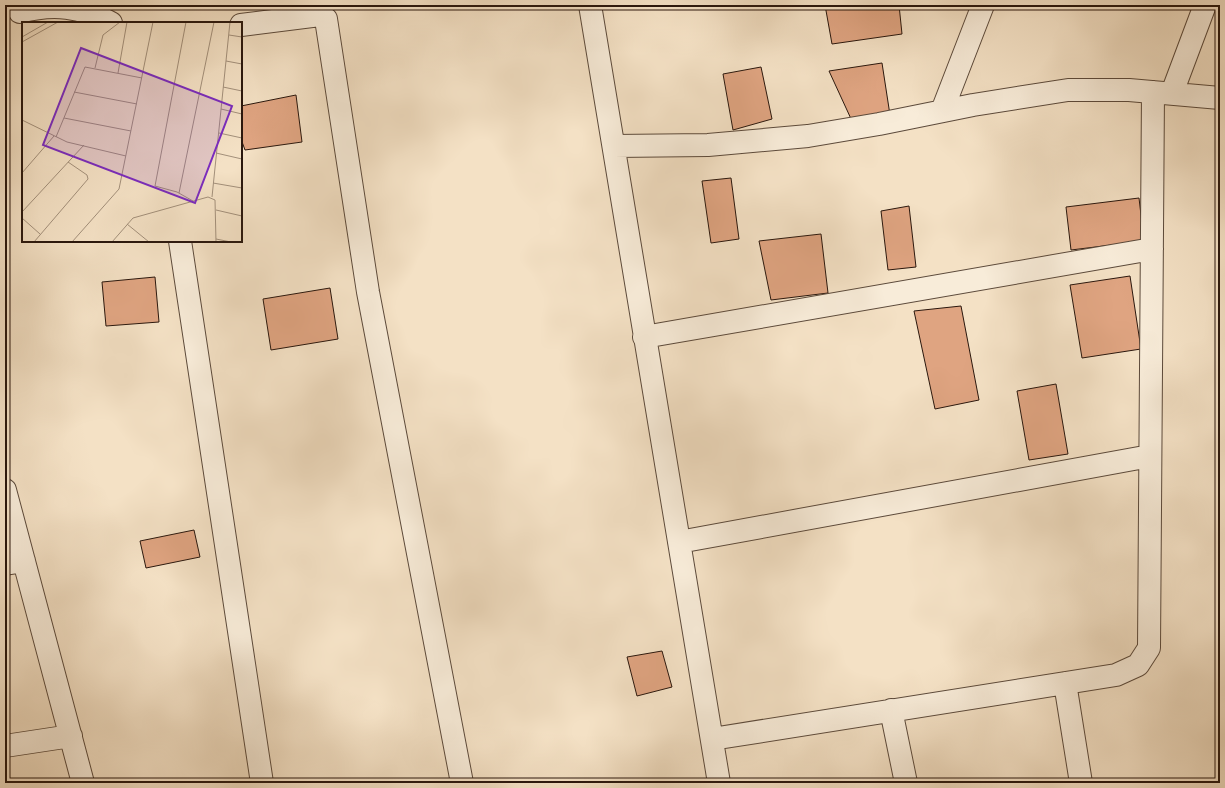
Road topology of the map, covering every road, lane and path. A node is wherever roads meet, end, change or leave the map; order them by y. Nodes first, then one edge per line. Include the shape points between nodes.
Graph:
1 (590, 5) edge
2 (983, 5) edge
3 (1205, 5) edge
4 (18, 13) edge
5 (109, 22) edge
6 (242, 26) edge
7 (1163, 92) junction
8 (1220, 98) edge
9 (942, 111) junction
10 (614, 146) junction
11 (180, 242) edge
12 (1152, 250) junction
13 (644, 337) junction
14 (1150, 456) junction
15 (5, 490) edge
16 (679, 542) junction
17 (14, 562) edge
18 (1065, 683) junction
19 (891, 710) junction
20 (71, 736) junction
21 (712, 738) junction
22 (5, 746) edge
23 (83, 783) edge
24 (262, 783) edge
25 (462, 783) edge
26 (719, 783) edge
27 (906, 783) edge
28 (1081, 783) edge

1 - 10 street
2 - 9 street
3 - 7 street
4 - 5 street via 43,7 71,7
6 - 25 street via 320,15 326,19 368,292
7 - 8 street
7 - 9 street via 1068,90
7 - 12 street
9 - 10 street via 800,136 708,145
10 - 13 street
11 - 24 street
12 - 13 street
12 - 14 street
13 - 16 street
14 - 16 street
14 - 18 street via 1149,648 1138,665 1116,675
15 - 17 street
16 - 21 street
17 - 20 street
18 - 19 street
18 - 28 street
19 - 21 street
19 - 27 street
20 - 22 street
20 - 23 street
21 - 26 street

